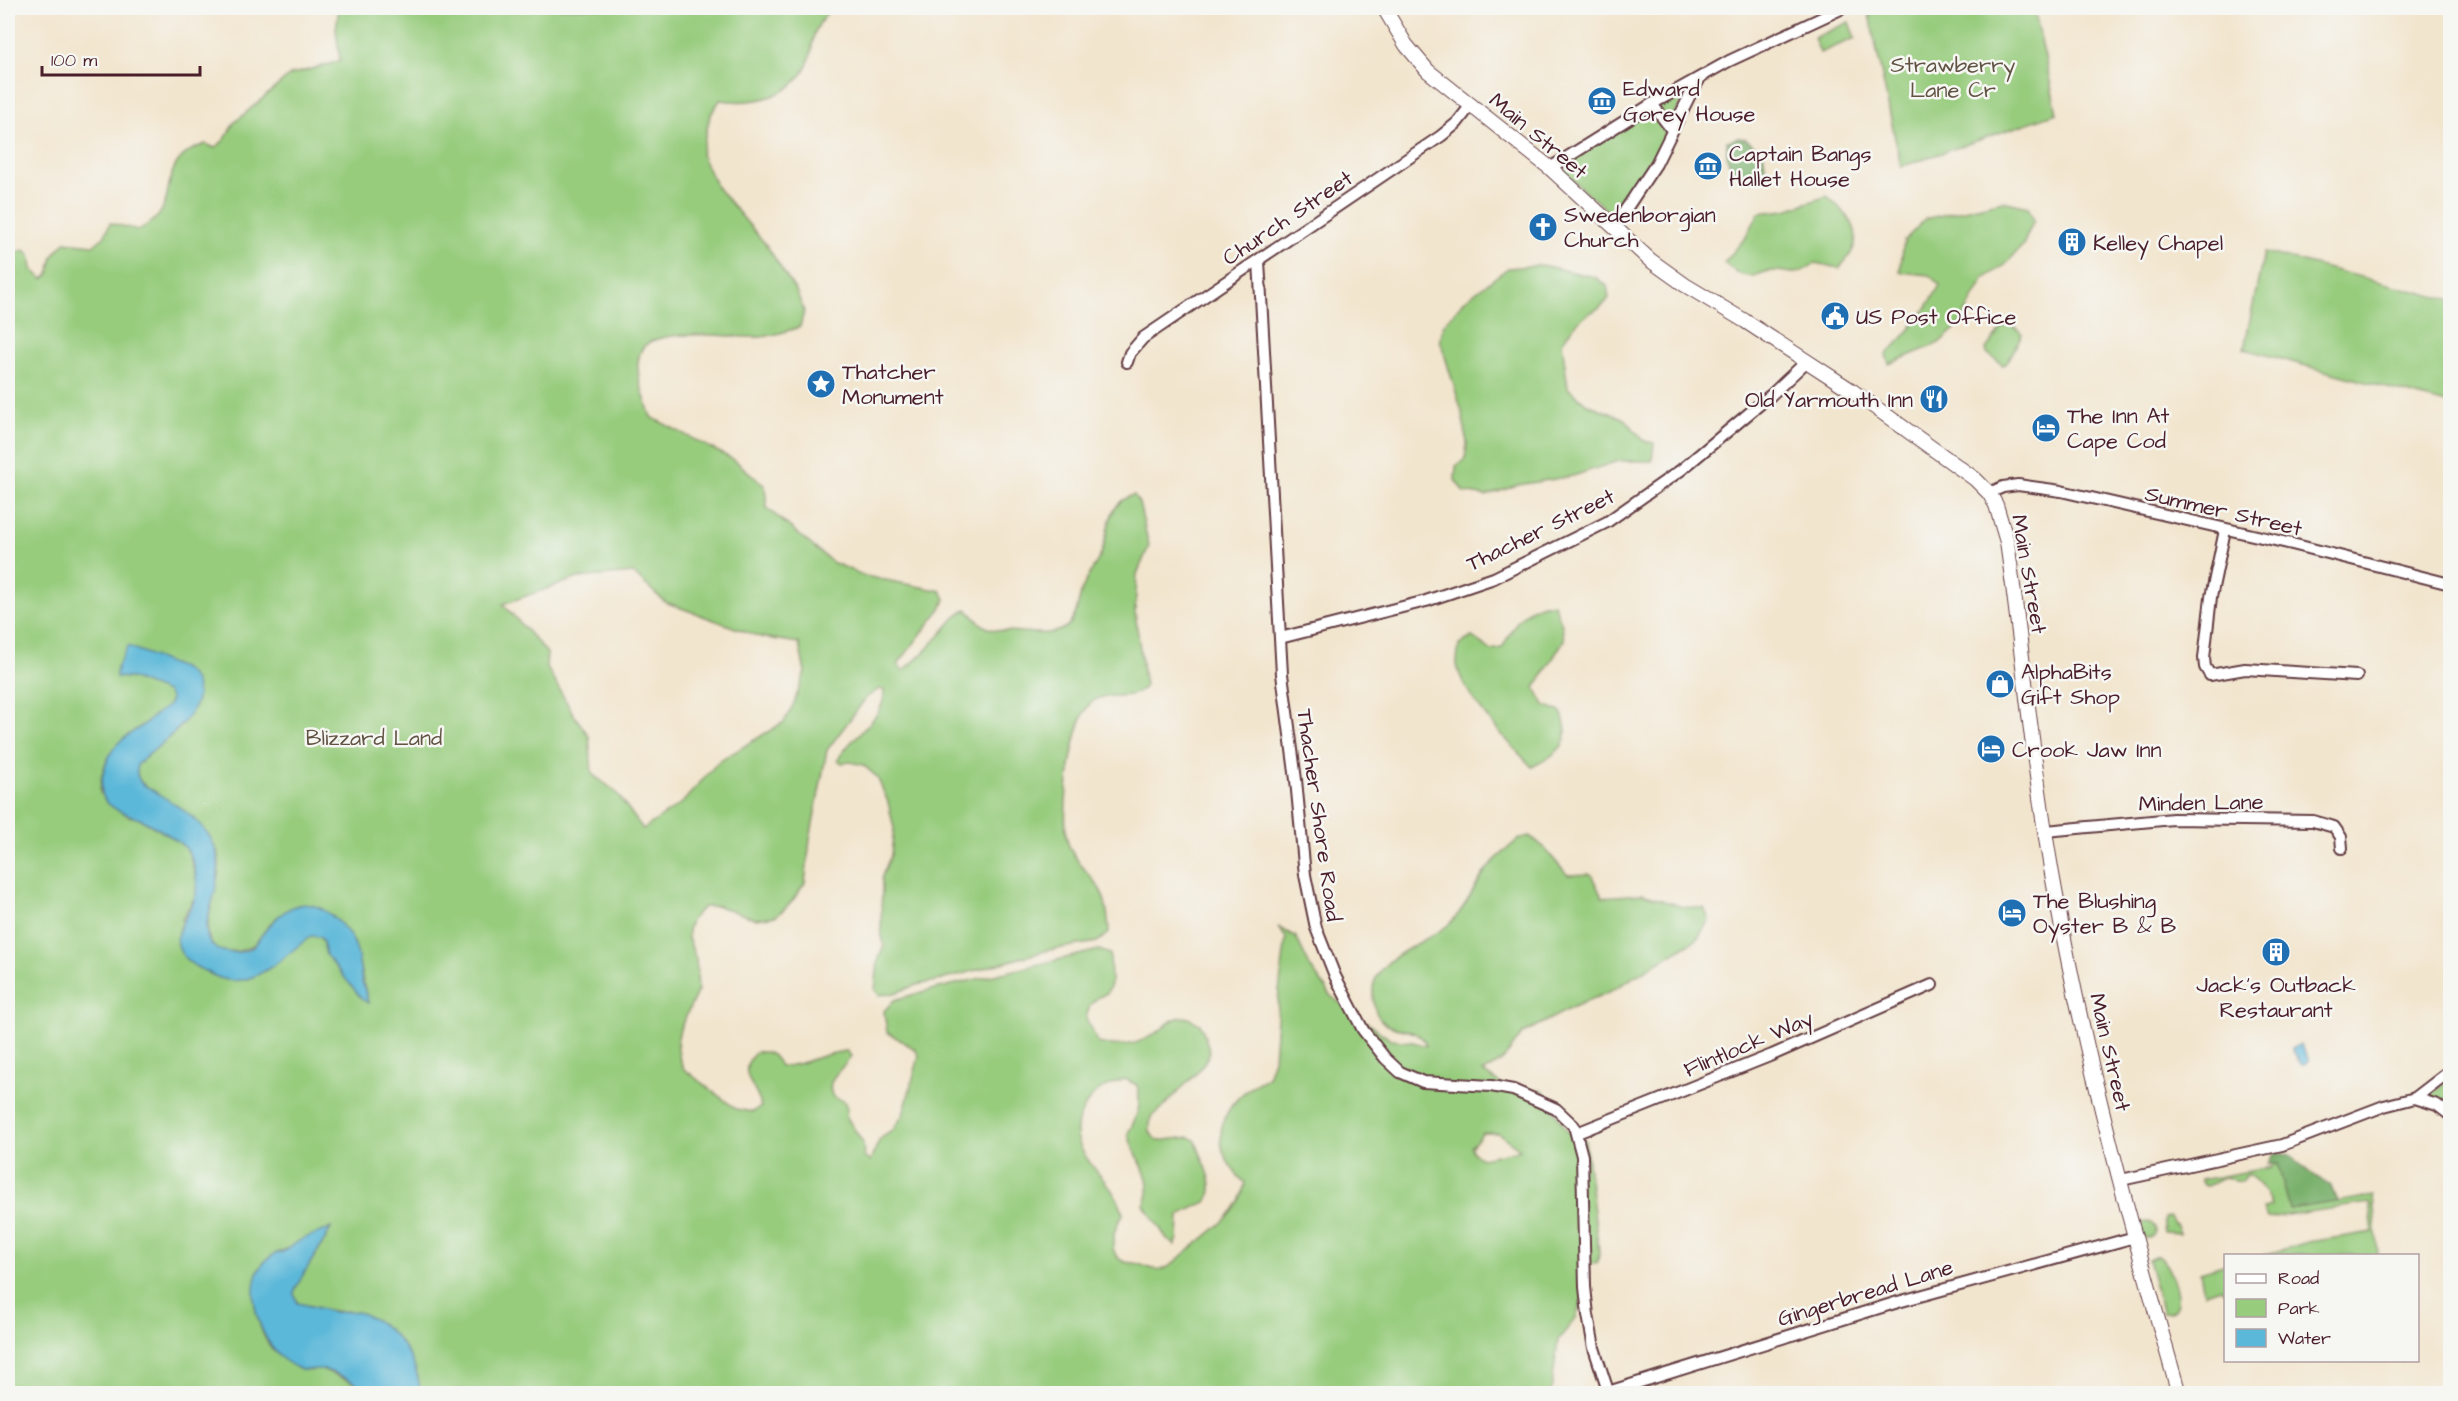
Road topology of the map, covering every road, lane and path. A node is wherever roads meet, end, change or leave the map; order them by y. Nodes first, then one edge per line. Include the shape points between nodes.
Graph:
1 (1384, 8) edge
2 (1843, 8) edge
3 (1704, 75) junction
4 (1652, 104) junction
5 (1471, 105) junction
6 (1672, 130) junction
7 (1550, 168) junction
8 (1614, 227) junction
9 (1259, 261) junction
10 (1807, 361) junction
11 (1127, 362) dead end
12 (1989, 493) junction
13 (2225, 530) junction
14 (2451, 584) edge
15 (1280, 638) junction
16 (2357, 676) dead end
17 (2046, 831) junction
18 (2342, 848) dead end
19 (1932, 985) dead end
20 (2451, 1071) edge
21 (2415, 1098) junction
22 (2451, 1114) edge
23 (1577, 1133) junction
24 (2121, 1180) junction
25 (2135, 1237) junction
26 (1608, 1393) edge
27 (2179, 1394) edge

1 - 5 main road, Main Street via 1419,62
2 - 3 street
3 - 4 street
3 - 6 street
4 - 6 street
4 - 7 street
5 - 7 main road, Main Street
5 - 9 street, Church Street via 1441,136
6 - 8 street via 1656,164
7 - 8 main road, Main Street
8 - 10 main road, Main Street via 1675,278
9 - 11 street, Church Street via 1143,338
9 - 15 street, Thacher Shore Road
10 - 12 main road, Main Street via 1950,459
10 - 15 street, Thacher Street via 1681,470 1607,522 1494,578 1426,601
12 - 13 street, Summer Street via 2009,485 2027,485
12 - 17 main road, Main Street via 2000,514 2007,542
13 - 14 street, Summer Street
13 - 16 street via 2204,658 2210,675 2245,669
15 - 23 street, Thacher Shore Road via 1283,693 1314,919 1335,976 1363,1030 1385,1058 1407,1077 1431,1083 1512,1090 1556,1109 1571,1121
17 - 18 street, Minden Lane via 2164,819 2313,821 2334,828 2341,837
17 - 24 main road, Main Street via 2075,991
19 - 23 street, Flintlock Way via 1772,1055
20 - 21 street
21 - 22 street
21 - 24 street via 2270,1148
23 - 26 street via 1582,1156 1588,1315
24 - 25 main road, Main Street
25 - 26 street, Gingerbread Lane via 1898,1302
25 - 27 main road, Main Street

